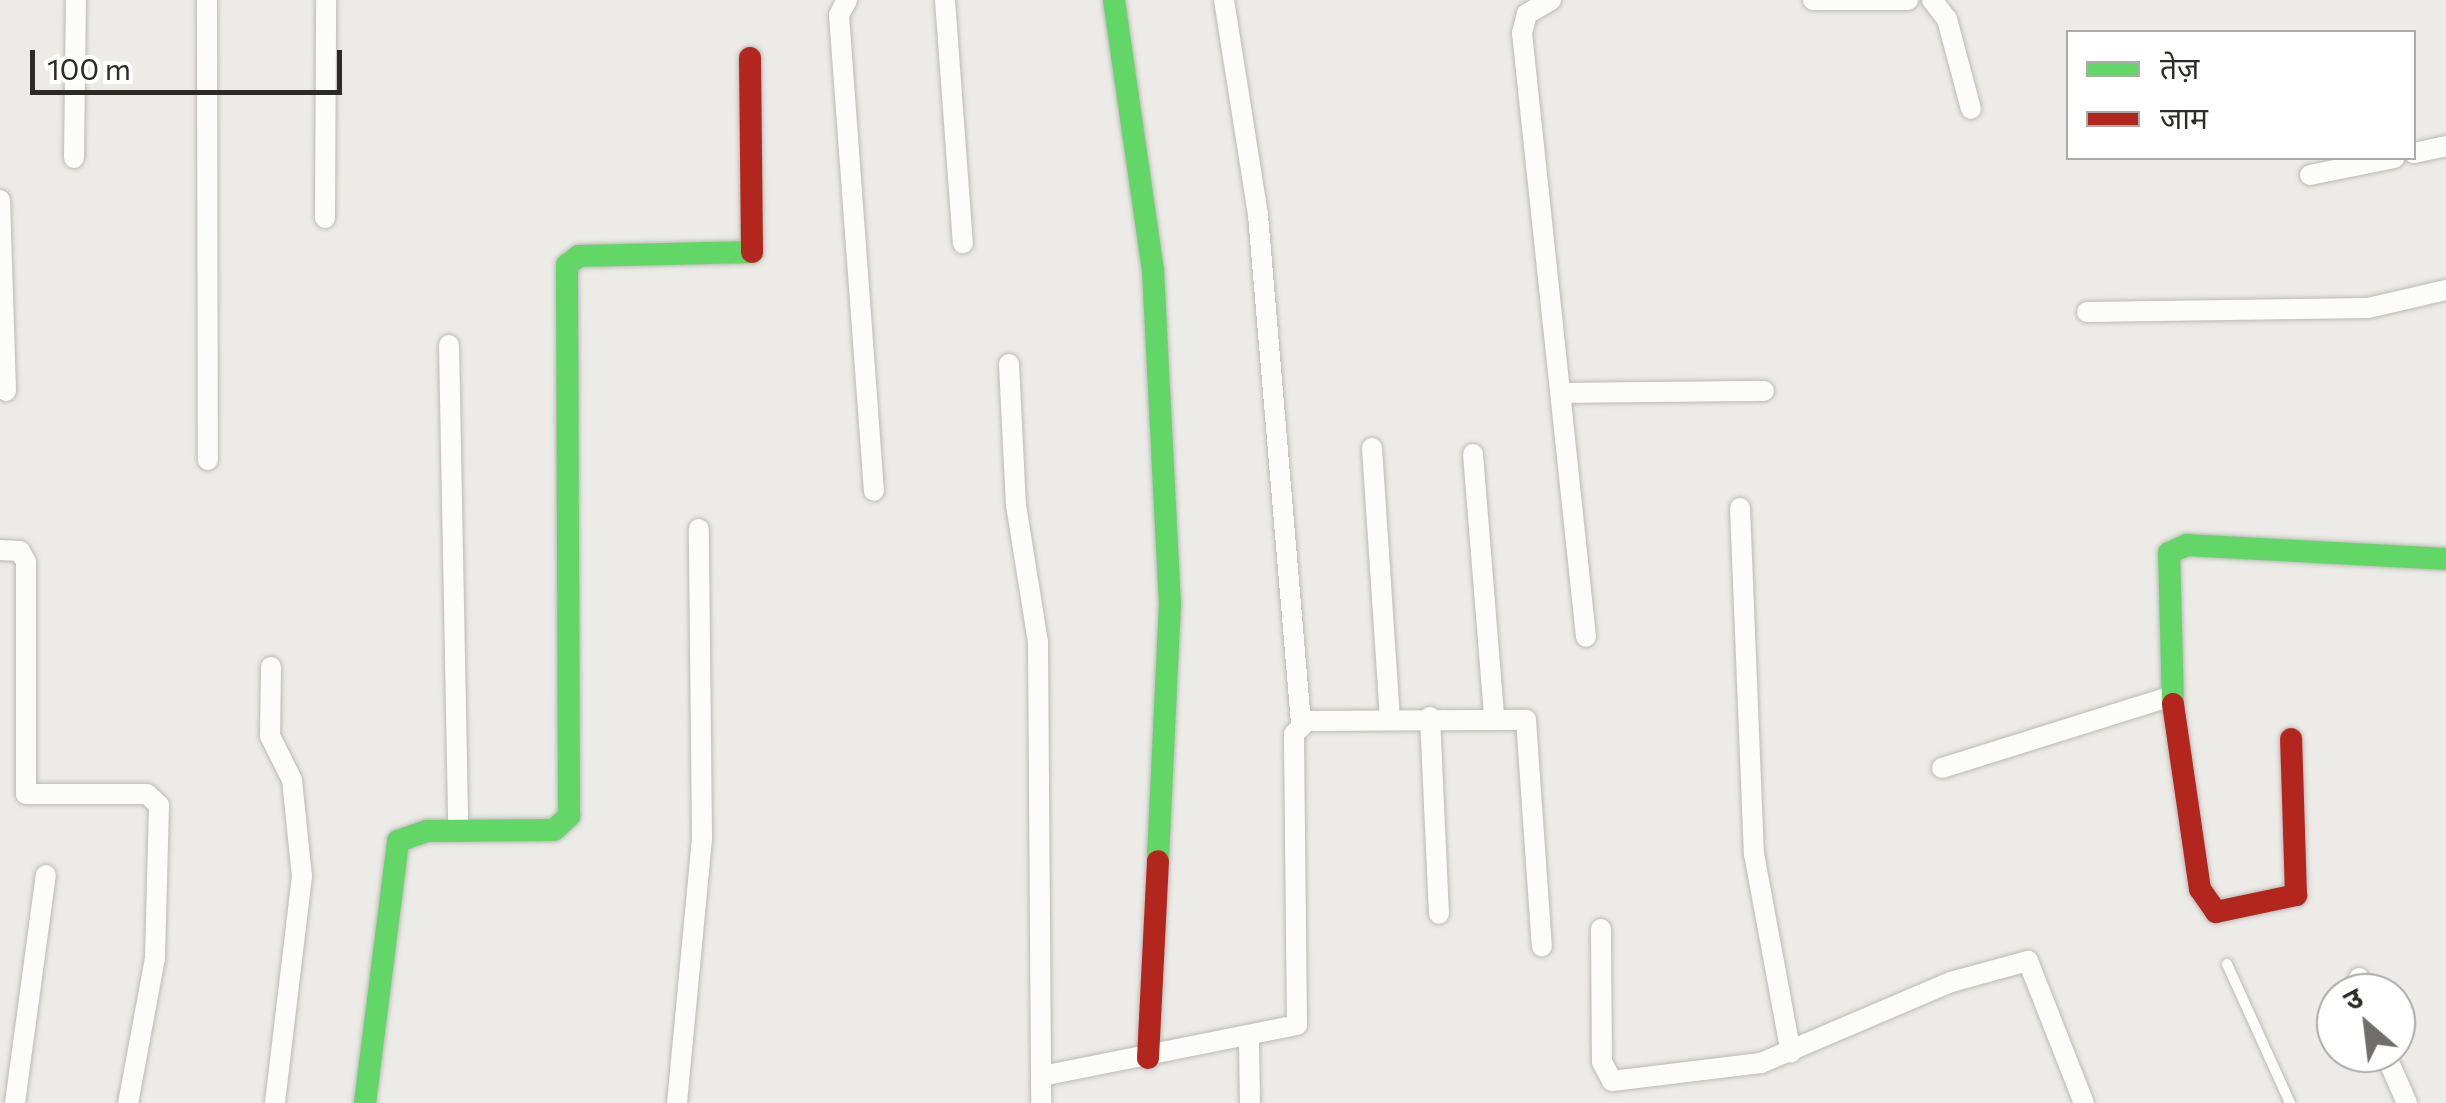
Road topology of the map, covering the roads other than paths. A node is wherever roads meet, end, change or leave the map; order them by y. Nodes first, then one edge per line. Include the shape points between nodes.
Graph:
1 (76, 0) edge
2 (208, 0) edge
3 (326, 0) edge
4 (847, 0) edge
5 (945, 0) edge
6 (1114, 0) edge
7 (1224, 0) edge
8 (1551, 0) edge
9 (1813, 0) edge
10 (1908, 0) edge
11 (1932, 0) edge
12 (750, 58) dead end
13 (1971, 109) dead end
14 (2446, 146) edge
15 (2416, 153) edge
16 (74, 158) dead end
17 (2384, 160) edge
18 (2310, 175) dead end
19 (0, 200) edge
20 (326, 218) dead end
21 (963, 243) dead end
22 (2446, 290) edge
23 (2086, 312) dead end
24 (449, 345) dead end
25 (1010, 364) dead end
26 (1764, 391) dead end
27 (6, 392) dead end
28 (1564, 393) junction
29 (1372, 448) dead end
30 (1474, 454) dead end
31 (208, 460) dead end
32 (874, 491) dead end
33 (1740, 508) dead end
34 (699, 528) dead end
35 (0, 550) edge
36 (2446, 559) edge
37 (1586, 638) dead end
38 (271, 667) dead end
39 (2172, 696) junction
40 (1494, 715) junction
41 (1430, 716) junction
42 (1390, 718) junction
43 (1301, 723) junction
44 (2291, 740) dead end
45 (1942, 768) dead end
46 (458, 831) junction
47 (46, 874) dead end
48 (1439, 914) dead end
49 (1601, 929) dead end
50 (1542, 946) dead end
51 (2227, 964) dead end
52 (1249, 1041) junction
53 (1791, 1053) junction
54 (1148, 1058) junction
55 (2393, 1073) edge
56 (1042, 1076) junction
57 (15, 1103) edge
58 (128, 1103) edge
59 (275, 1103) edge
60 (365, 1103) edge
61 (677, 1103) edge
62 (1041, 1103) edge
63 (1250, 1103) edge
64 (2084, 1103) edge
65 (2290, 1103) edge
66 (2406, 1103) edge

1 - 16 street
2 - 31 street
3 - 20 street
4 - 32 street via 840,15
5 - 21 street
6 - 54 street via 1152,270 1170,603
7 - 43 street via 1258,215
8 - 28 street via 1527,14 1522,32
9 - 10 street
11 - 13 street via 1946,18
12 - 46 street via 752,254 579,256 564,274 570,816 554,830
14 - 15 street
17 - 18 street
19 - 27 street
22 - 23 street via 2368,308
24 - 46 street
25 - 56 street via 1016,505 1038,642
26 - 28 street
28 - 37 street
29 - 42 street
30 - 40 street
33 - 53 street via 1754,854
34 - 61 street via 702,837
35 - 58 street via 20,551 26,562 26,794 147,794 159,805 155,958
36 - 39 street via 2173,549 2165,636
38 - 59 street via 270,736 292,780 302,876
39 - 44 street via 2200,889 2216,912 2296,895
39 - 45 street
40 - 41 street
40 - 50 street via 1529,725
41 - 42 street
41 - 48 street
42 - 43 street
43 - 52 street via 1300,1016 1290,1031
46 - 60 street via 411,833 395,850
47 - 57 street
49 - 53 street via 1602,1062 1612,1080
51 - 65 lane
52 - 54 street
52 - 63 street
53 - 64 street via 1951,982 2028,961
54 - 56 street
55 - 66 street
56 - 62 street

